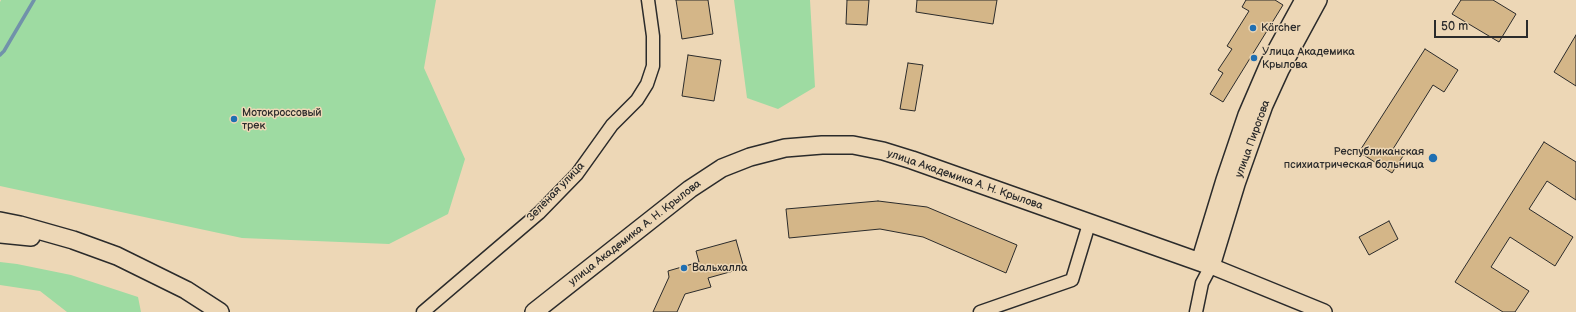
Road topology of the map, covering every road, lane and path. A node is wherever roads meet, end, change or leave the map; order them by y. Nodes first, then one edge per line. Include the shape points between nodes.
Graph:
1 (648, 0) edge
2 (1304, 0) edge
3 (1318, 0) edge
4 (0, 222) edge
5 (1089, 224) junction
6 (0, 234) edge
7 (73, 240) junction
8 (1206, 264) junction
9 (220, 312) edge
10 (423, 312) edge
11 (534, 312) edge
12 (980, 312) edge
13 (1196, 312) edge
14 (1324, 312) edge

1 - 10 street, Зелёная улица via 653,36 653,66 647,84 637,100 612,125 577,174 540,212
2 - 8 main road, улица Пирогова via 1269,64 1247,115
3 - 8 main road, улица Пирогова via 1264,105
4 - 7 main road
5 - 8 main road, улица Академика А. Н. Крылова
5 - 11 main road, улица Академика А. Н. Крылова via 883,151 853,145 822,144 785,148 750,157 722,168 690,189
5 - 12 street via 1072,280
6 - 7 main road
7 - 9 main road via 118,256 152,272
8 - 13 street, улица Пирогова
8 - 14 street

